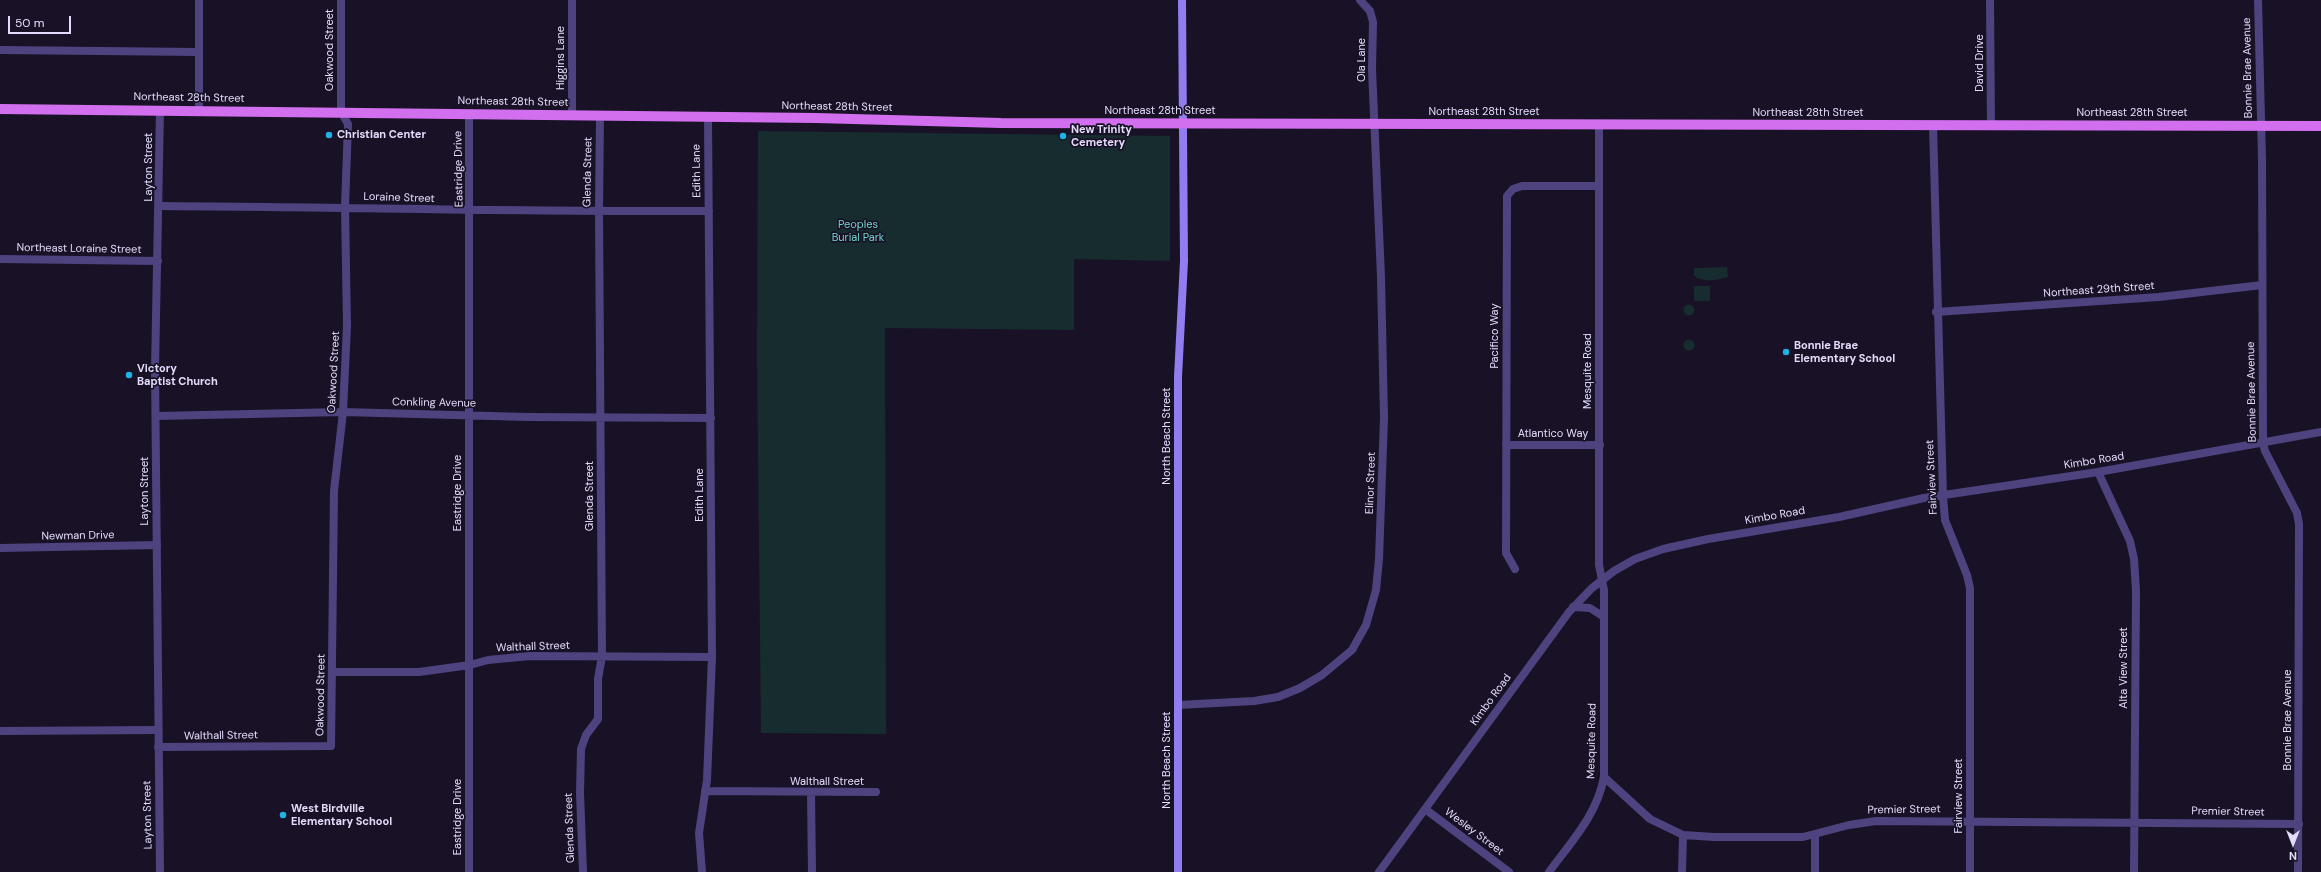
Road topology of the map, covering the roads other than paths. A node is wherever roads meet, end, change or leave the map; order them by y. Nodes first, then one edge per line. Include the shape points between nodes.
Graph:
1 (199, 0) edge
2 (341, 0) edge
3 (572, 0) edge
4 (1182, 0) edge
5 (1360, 0) edge
6 (1990, 0) edge
7 (2258, 0) edge
8 (0, 50) edge
9 (199, 52) junction
10 (0, 109) edge
11 (160, 110) junction
12 (199, 110) junction
13 (341, 112) junction
14 (469, 114) junction
15 (572, 115) junction
16 (600, 115) junction
17 (708, 117) junction
18 (1184, 123) junction
19 (1376, 124) junction
20 (1599, 124) junction
21 (1933, 125) junction
22 (1991, 125) junction
23 (2260, 126) junction
24 (2321, 126) edge
25 (1599, 186) junction
26 (160, 206) junction
27 (345, 207) junction
28 (470, 211) junction
29 (709, 211) junction
30 (599, 212) junction
31 (0, 260) edge
32 (158, 261) junction
33 (2262, 285) junction
34 (1936, 312) junction
35 (343, 412) junction
36 (469, 415) junction
37 (156, 416) junction
38 (600, 417) junction
39 (711, 418) junction
40 (2321, 432) edge
41 (2263, 443) junction
42 (1506, 445) junction
43 (1600, 445) junction
44 (2098, 472) junction
45 (1943, 496) junction
46 (157, 545) junction
47 (0, 548) edge
48 (1514, 569) dead end
49 (1602, 580) junction
50 (1573, 607) junction
51 (1604, 617) junction
52 (602, 656) junction
53 (712, 657) junction
54 (470, 665) junction
55 (333, 672) junction
56 (1178, 705) junction
57 (158, 730) junction
58 (0, 731) edge
59 (331, 746) joint
60 (158, 747) junction
61 (1604, 777) junction
62 (705, 791) junction
63 (876, 792) dead end
64 (811, 793) junction
65 (1425, 809) junction
66 (1970, 820) junction
67 (2134, 822) junction
68 (2299, 824) junction
69 (1682, 835) junction
70 (1815, 835) junction
71 (160, 872) edge
72 (469, 872) edge
73 (583, 872) edge
74 (702, 872) edge
75 (812, 872) edge
76 (1178, 872) edge
77 (1379, 872) edge
78 (1509, 872) edge
79 (1549, 872) edge
80 (1682, 872) edge
81 (1815, 872) edge
82 (1970, 872) edge
83 (2134, 872) edge
84 (2298, 872) edge

1 - 9 street
2 - 13 street, Oakwood Street
3 - 15 street, Higgins Lane
4 - 18 main road, North Beach Street
5 - 19 street, Ola Lane via 1370,11 1373,22 1372,69
6 - 22 street, David Drive
7 - 23 street, Bonnie Brae Avenue
8 - 9 street
9 - 12 street
10 - 11 main road, Northeast 28th Street
11 - 12 main road, Northeast 28th Street
11 - 26 street, Layton Street
12 - 13 main road, Northeast 28th Street
13 - 14 main road, Northeast 28th Street
13 - 27 street, Oakwood Street via 348,124
14 - 15 main road, Northeast 28th Street
14 - 28 street, Eastridge Drive
15 - 16 main road, Northeast 28th Street
16 - 17 main road, Northeast 28th Street
16 - 30 street, Glenda Street
17 - 18 main road, Northeast 28th Street via 1001,123
17 - 29 street, Edith Lane
18 - 19 main road, Northeast 28th Street
18 - 56 main road, North Beach Street via 1184,261 1178,377
19 - 20 main road, Northeast 28th Street
19 - 56 street, Elinor Street via 1384,418 1379,559 1376,590 1366,625 1352,650 1322,675 1300,688 1278,697 1254,701
20 - 21 main road, Northeast 28th Street
20 - 25 street, Mesquite Road
21 - 22 main road, Northeast 28th Street
21 - 34 street, Fairview Street
22 - 23 main road, Northeast 28th Street
23 - 24 main road, Northeast 28th Street
23 - 33 street, Bonnie Brae Avenue
25 - 42 street, Pacifico Way via 1522,186 1513,189 1507,196
25 - 43 street, Mesquite Road
26 - 27 street, Loraine Street
26 - 32 street, Layton Street
27 - 28 street, Loraine Street
27 - 35 street, Oakwood Street via 347,326
28 - 30 street, Loraine Street
28 - 36 street, Eastridge Drive
29 - 30 street, Loraine Street
29 - 39 street, Edith Lane
30 - 38 street, Glenda Street
31 - 32 street, Northeast Loraine Street
32 - 37 street, Layton Street
33 - 34 street, Northeast 29th Street via 2159,297
33 - 41 street, Bonnie Brae Avenue
34 - 45 street, Fairview Street
35 - 36 street, Conkling Avenue
35 - 37 street, Conkling Avenue
35 - 55 street, Oakwood Street via 334,490
36 - 38 street, Conkling Avenue
36 - 54 street, Eastridge Drive
37 - 46 street, Layton Street
38 - 39 street, Conkling Avenue
38 - 52 street, Glenda Street
39 - 53 street, Edith Lane
40 - 41 street, Kimbo Road
41 - 44 street, Kimbo Road
41 - 68 street, Bonnie Brae Avenue via 2265,452 2297,513 2299,524
42 - 43 street, Atlantico Way
42 - 48 street, Pacifico Way via 1506,553
43 - 49 street, Mesquite Road via 1599,565
44 - 45 street, Kimbo Road
44 - 67 street, Alta View Street via 2124,524 2134,559
45 - 49 street, Kimbo Road via 1663,549 1635,559
45 - 66 street, Fairview Street via 1945,520 1970,588
46 - 47 street, Newman Drive
46 - 57 street, Layton Street
49 - 50 street, Kimbo Road
49 - 51 street, Mesquite Road
50 - 51 street via 1590,608
50 - 65 street, Kimbo Road
51 - 61 street, Mesquite Road
52 - 53 street, Walthall Street
52 - 54 street, Walthall Street via 530,656 488,660
52 - 73 street, Glenda Street via 598,680 598,719 586,735 581,749
53 - 62 street, Edith Lane
54 - 55 street, Walthall Street via 418,672
54 - 72 street, Eastridge Drive
55 - 59 street, Oakwood Street
56 - 76 main road, North Beach Street
57 - 58 street
57 - 60 street, Layton Street
59 - 60 street, Walthall Street
60 - 71 street, Layton Street
61 - 69 street, Premier Street via 1650,819
61 - 79 street, Mesquite Road via 1592,814
62 - 64 street, Walthall Street
62 - 74 street, Edith Lane via 699,833
63 - 64 street, Walthall Street
64 - 75 street
65 - 77 street, Kimbo Road
65 - 78 street, Wesley Street
66 - 67 street, Premier Street
66 - 70 street, Premier Street via 1876,821 1849,825
66 - 82 street, Fairview Street
67 - 68 street, Premier Street
67 - 83 street, Alta View Street
68 - 84 street, Bonnie Brae Avenue
69 - 70 street, Premier Street
69 - 80 street
70 - 81 street

